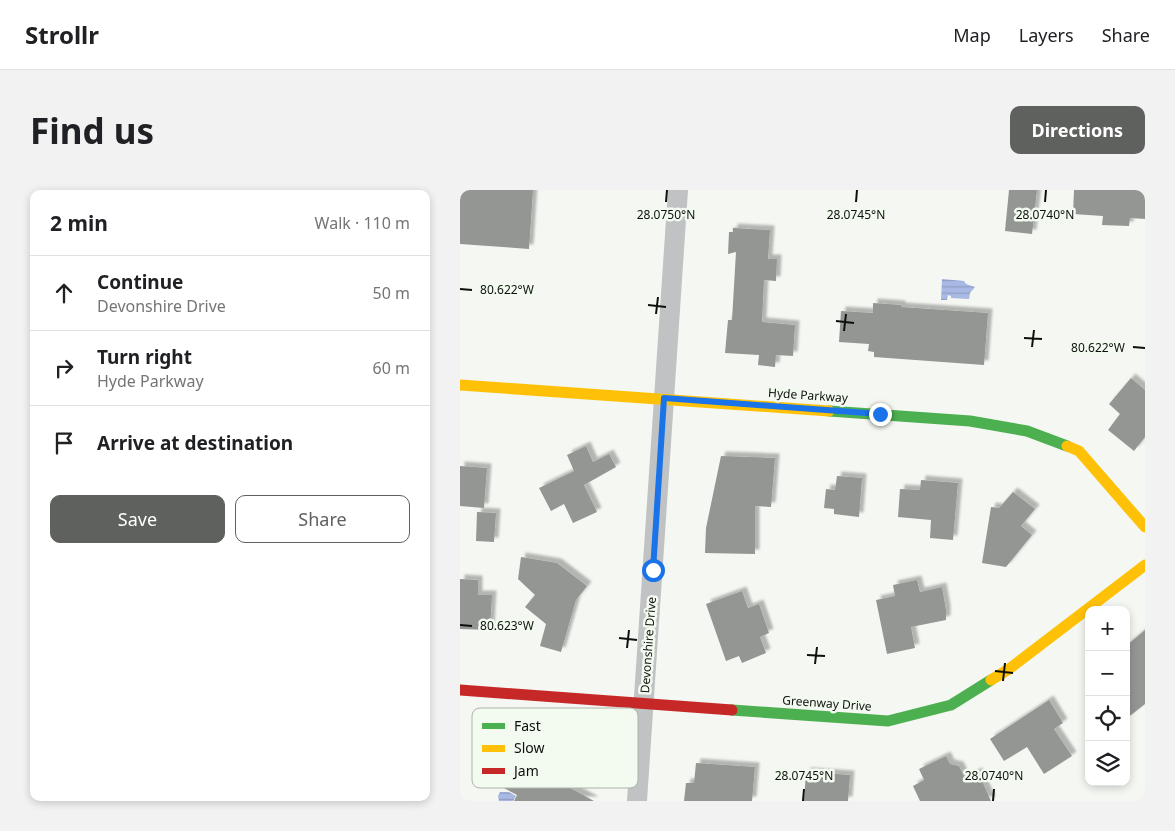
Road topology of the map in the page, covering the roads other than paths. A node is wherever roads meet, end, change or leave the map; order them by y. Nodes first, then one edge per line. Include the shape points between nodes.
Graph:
1 (678, 190) edge
2 (460, 385) edge
3 (664, 398) junction
4 (1145, 527) edge
5 (1145, 565) edge
6 (460, 690) edge
7 (644, 704) junction
8 (638, 801) edge

1 - 3 street, Devonshire Drive
2 - 3 street, Hyde Parkway
3 - 4 street, Hyde Parkway via 970,421 1027,431 1079,451
3 - 7 street, Devonshire Drive
5 - 7 street, Greenway Drive via 1009,669 951,705 888,721
6 - 7 street, Greenway Drive
7 - 8 street, Devonshire Drive

